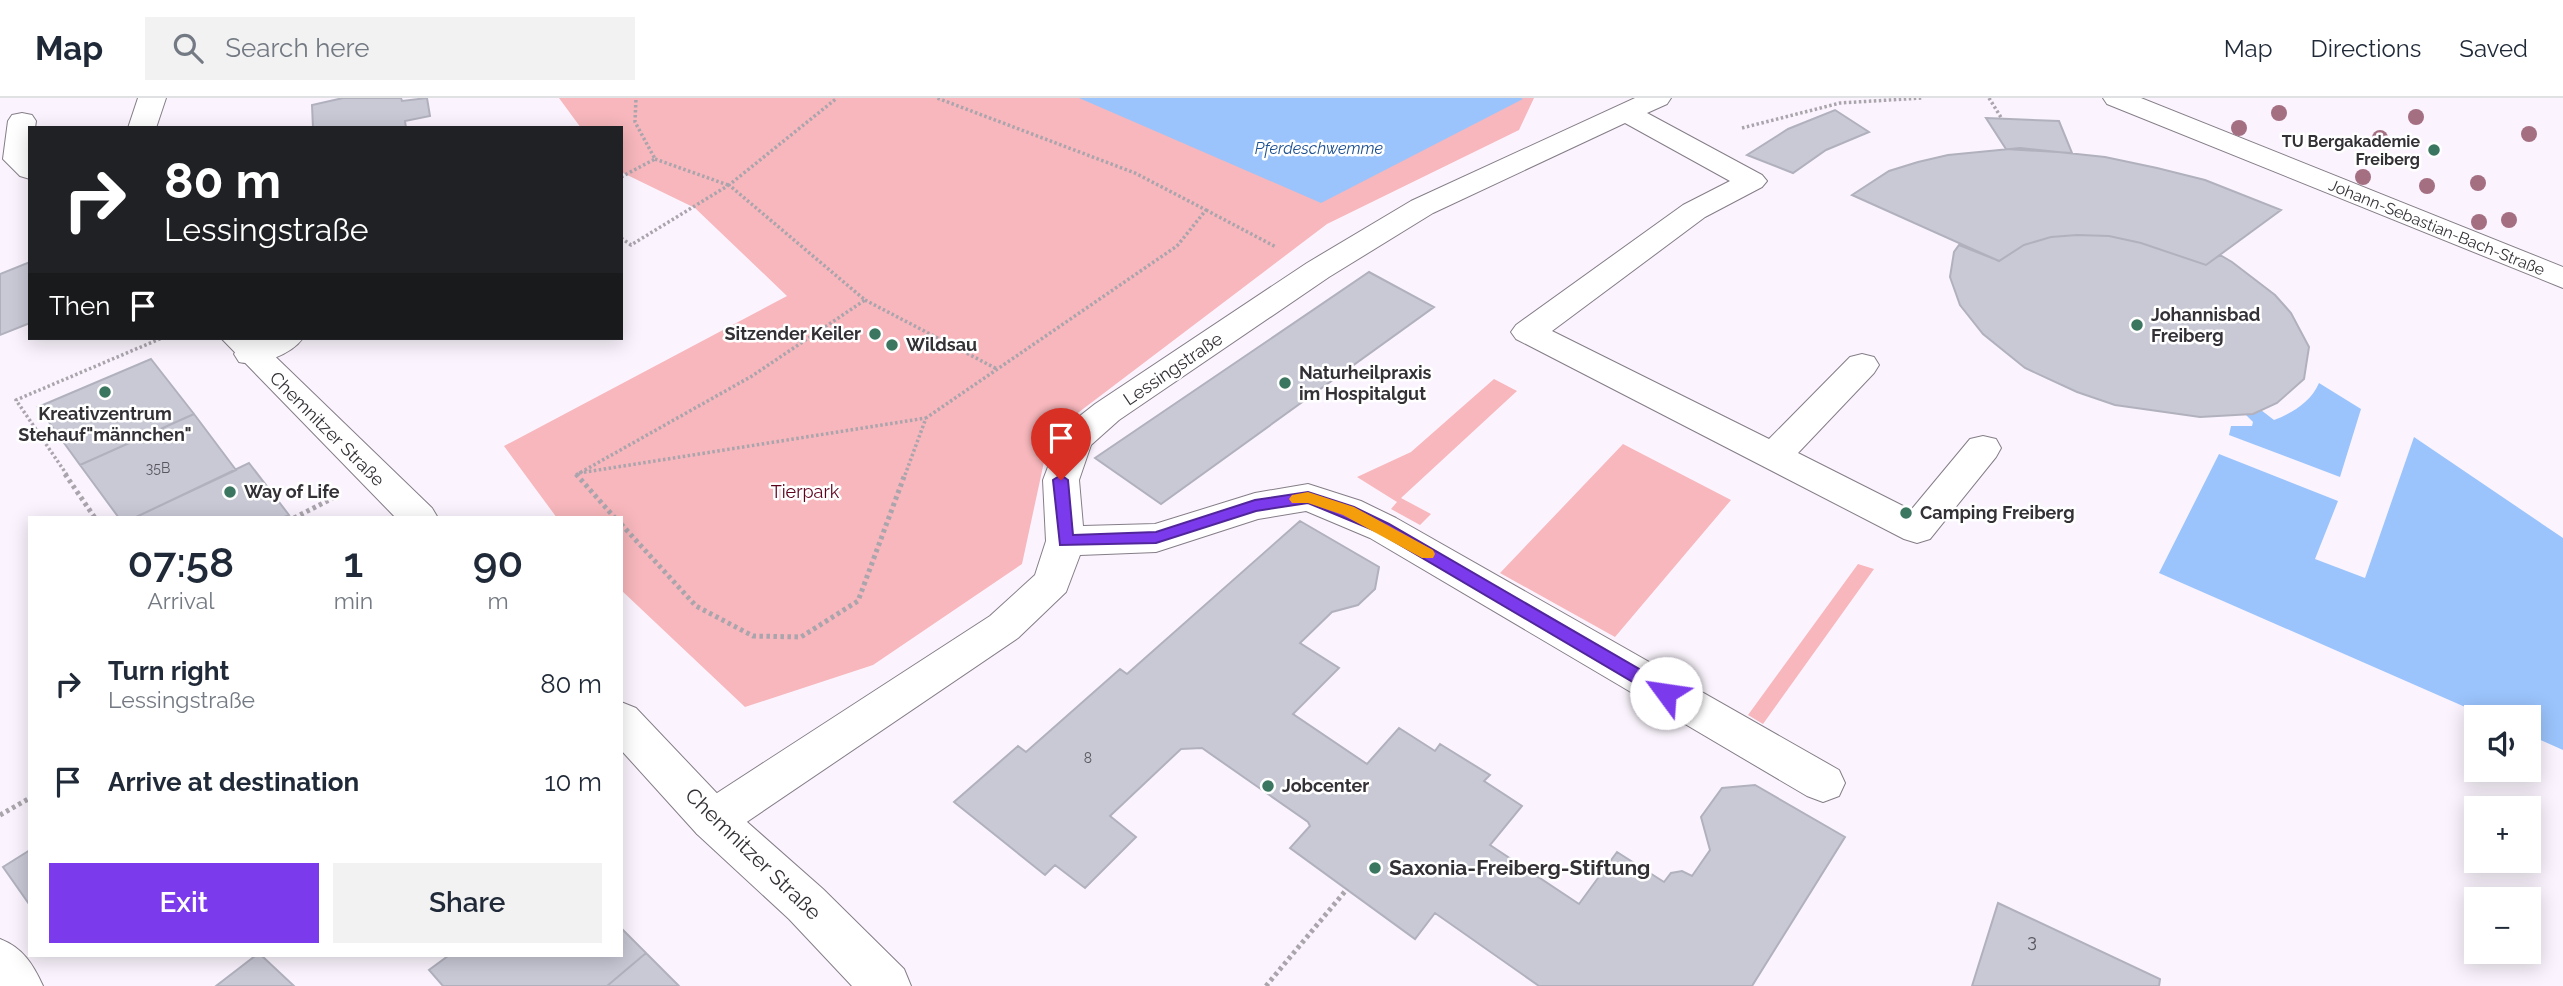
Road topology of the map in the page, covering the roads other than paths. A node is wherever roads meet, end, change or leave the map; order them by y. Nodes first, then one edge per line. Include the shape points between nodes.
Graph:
1 (152, 98) edge
2 (1657, 98) edge
3 (2117, 98) edge
4 (0, 99) edge
5 (1625, 112) junction
6 (27, 125) edge
7 (143, 126) edge
8 (28, 168) edge
9 (2563, 277) edge
10 (276, 340) edge
11 (244, 346) edge
12 (1862, 365) dead end
13 (1983, 448) dead end
14 (1773, 457) junction
15 (417, 516) edge
16 (1065, 541) junction
17 (623, 722) edge
18 (1823, 783) dead end
19 (713, 820) junction
20 (0, 962) edge
21 (18, 986) edge
22 (886, 986) edge

1 - 7 street
2 - 5 street, Lessingstraße
3 - 9 street, Johann-Sebastian-Bach-Straße
4 - 6 street
5 - 14 street via 1752,181 1694,212 1528,332
5 - 16 street, Lessingstraße via 1422,207 1318,270 1107,412 1075,439 1061,480
6 - 8 street via 17,159
10 - 11 street
11 - 15 street, Chemnitzer Straße
12 - 14 street
13 - 14 street via 1917,529
16 - 18 street via 1156,538 1255,506 1308,497 1383,528
16 - 19 street, Lessingstraße via 1052,582 1004,627
17 - 19 street, Chemnitzer Straße
19 - 22 street, Chemnitzer Straße via 806,904
20 - 21 street

